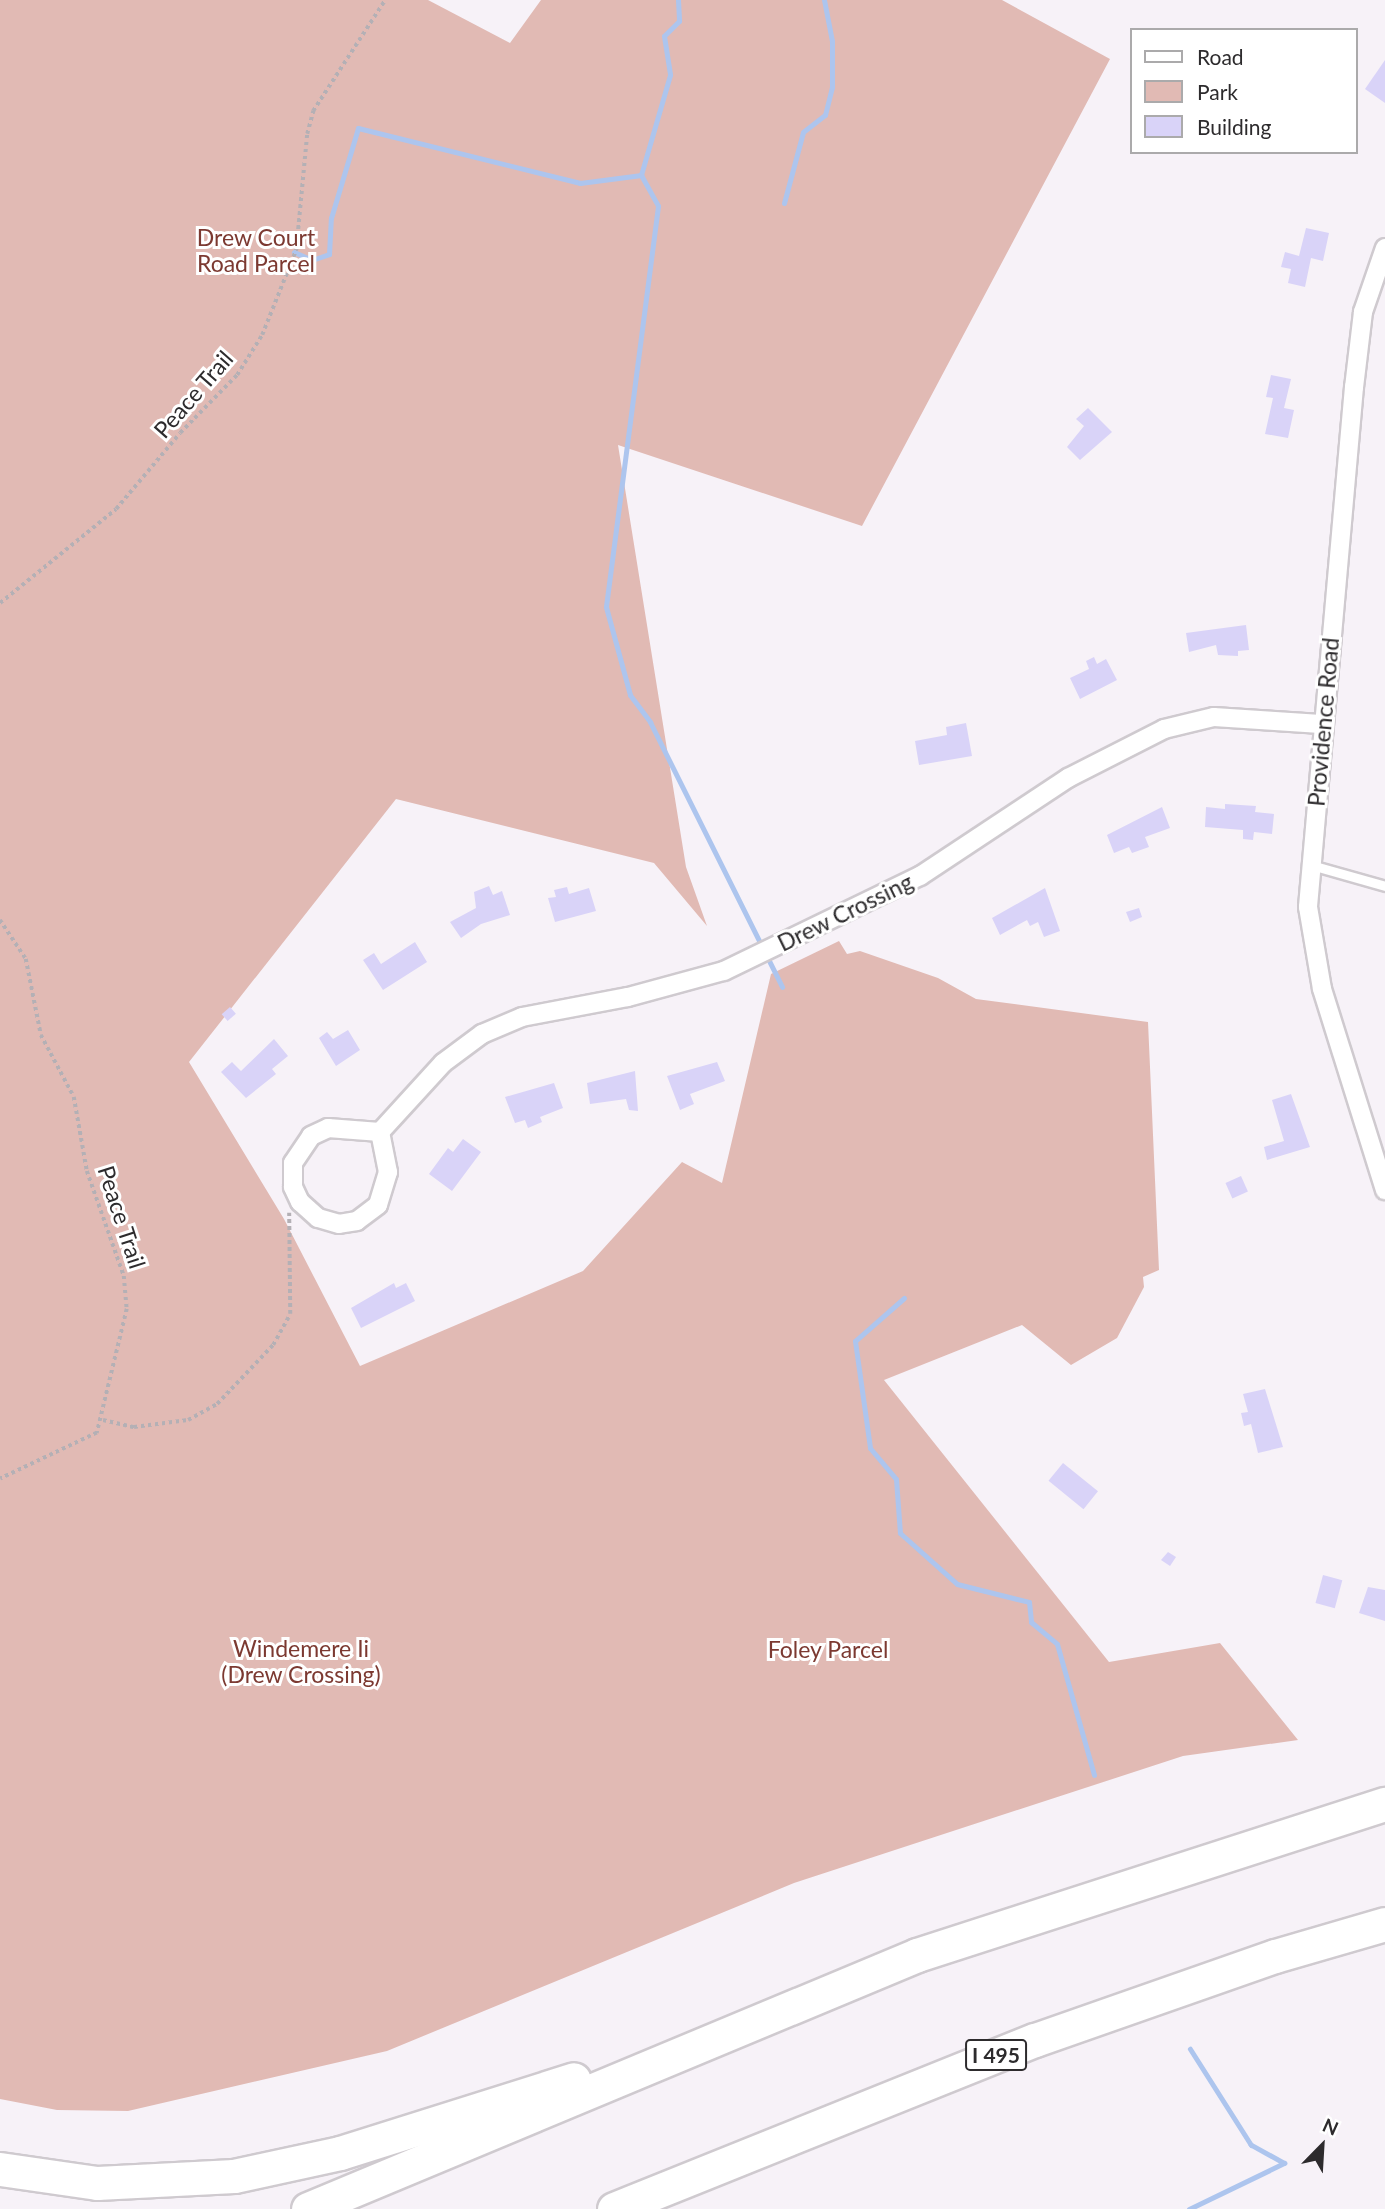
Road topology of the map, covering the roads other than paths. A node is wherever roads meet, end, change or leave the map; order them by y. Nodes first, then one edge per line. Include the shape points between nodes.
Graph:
1 (1385, 248) edge
2 (1321, 724) junction
3 (1311, 865) junction
4 (1385, 886) edge
5 (380, 1132) junction
6 (1385, 1190) edge
7 (1385, 1804) edge
8 (1385, 1924) edge
9 (754, 2025) junction
10 (0, 2169) edge
11 (308, 2209) edge
12 (614, 2209) edge

1 - 2 street, Providence Road via 1363,312
2 - 3 street, Providence Road
2 - 5 street, Drew Crossing via 1214,718 1164,729 1068,778 919,876 724,971 628,997 522,1017 482,1034 443,1063
3 - 4 lane
3 - 6 street, Providence Road via 1308,907 1322,989
5 - 5 street via 388,1172 378,1205 357,1221 339,1224 318,1218 300,1202 293,1187 293,1163 311,1136 328,1128
7 - 9 highway via 917,1955
8 - 12 highway, I 495 via 1275,1956 1035,2040
9 - 10 highway via 340,2153 234,2176 97,2183
9 - 11 highway

